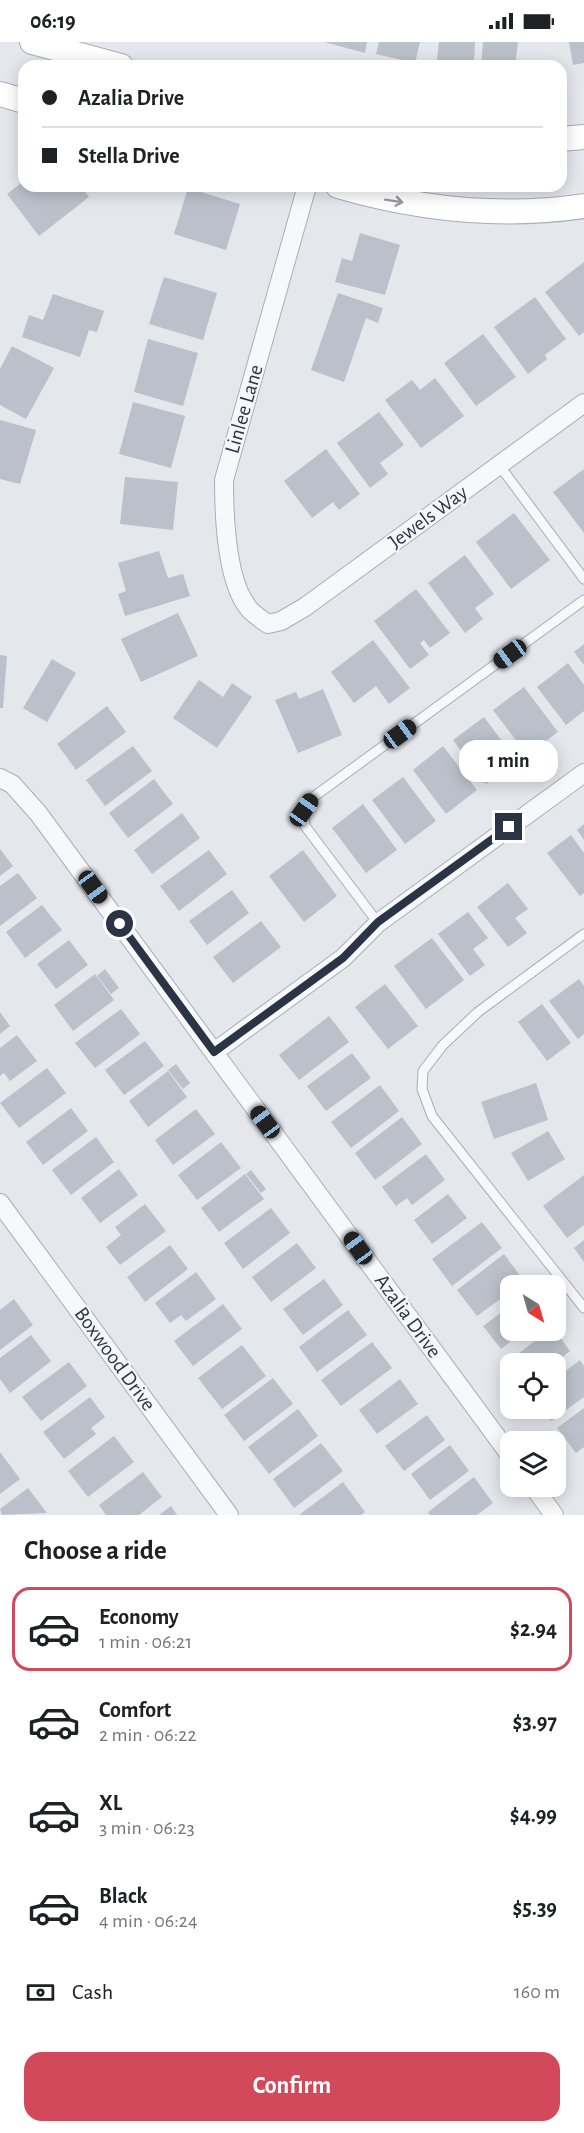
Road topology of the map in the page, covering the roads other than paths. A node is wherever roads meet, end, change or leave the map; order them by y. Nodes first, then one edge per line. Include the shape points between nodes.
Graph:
1 (32, 42) edge
2 (99, 60) edge
3 (0, 94) edge
4 (18, 98) edge
5 (584, 137) edge
6 (567, 138) edge
7 (305, 192) edge
8 (358, 192) edge
9 (584, 206) edge
10 (584, 403) edge
11 (499, 465) junction
12 (584, 579) edge
13 (584, 600) edge
14 (268, 624) joint
15 (584, 773) edge
16 (0, 778) edge
17 (378, 922) junction
18 (584, 934) edge
19 (214, 1052) junction
20 (0, 1203) edge
21 (584, 1308) edge
22 (500, 1441) edge
23 (541, 1497) edge
24 (229, 1515) edge
25 (554, 1515) edge

1 - 2 main road
3 - 4 main road
5 - 6 main road
7 - 14 street, Linlee Lane via 224,480 224,519 231,570 249,609
8 -> 9 main road via 381,199 494,212
10 - 11 street, Jewels Way
11 - 12 lane
11 - 14 street, Jewels Way via 305,608
13 - 17 lane via 312,798 304,810 305,826
15 - 17 street
16 - 19 street, Azalia Drive via 12,784 38,813
17 - 19 street via 343,958
18 - 21 lane via 478,1012 443,1045 423,1071 422,1089 432,1116
19 - 22 street, Azalia Drive
20 - 24 street, Boxwood Drive
23 - 25 street

